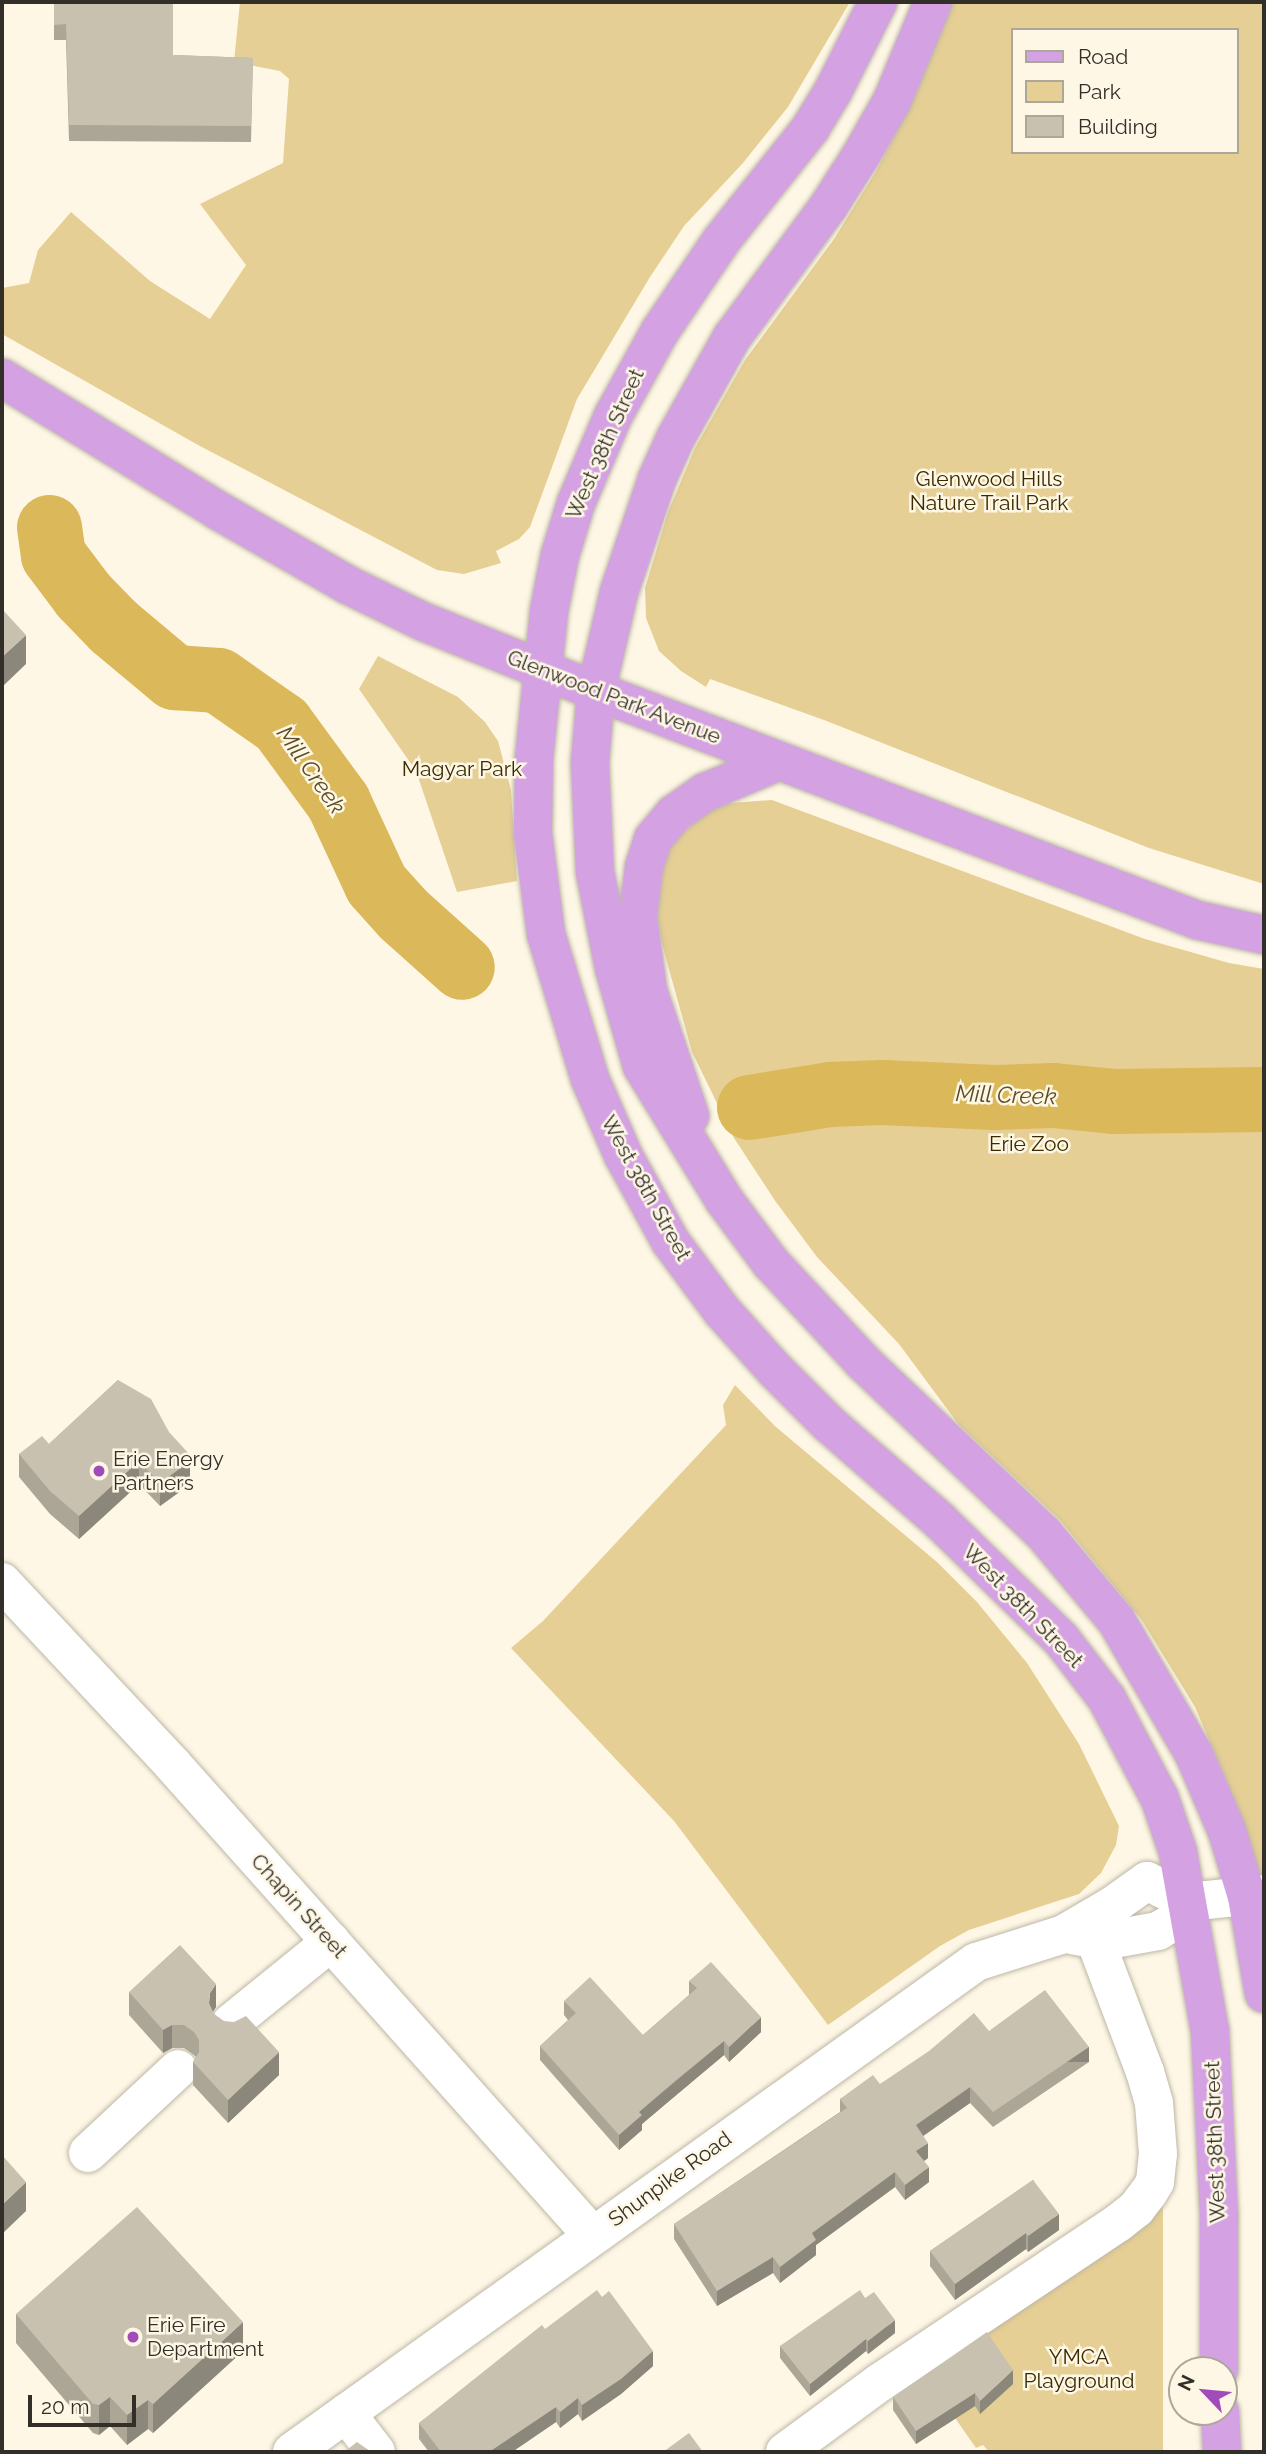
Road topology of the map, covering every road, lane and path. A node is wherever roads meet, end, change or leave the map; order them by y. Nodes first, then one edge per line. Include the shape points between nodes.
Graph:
1 (878, 2) edge
2 (933, 2) edge
3 (2, 378) edge
4 (541, 670) junction
5 (596, 691) junction
6 (779, 761) junction
7 (1264, 935) edge
8 (701, 1166) junction
9 (2, 1581) edge
10 (1256, 1895) edge
11 (1188, 1902) junction
12 (1079, 1937) junction
13 (331, 1942) junction
14 (1264, 1994) edge
15 (231, 2023) edge
16 (178, 2069) dead end
17 (88, 2152) dead end
18 (592, 2235) junction
19 (1219, 2356) edge
20 (346, 2413) junction
21 (1221, 2426) edge
22 (292, 2452) edge
23 (376, 2452) edge
24 (785, 2452) edge
25 (1222, 2452) edge

1 - 4 main road, West 38th Street via 810,129 721,241 634,374 576,503 560,555
2 - 5 main road via 892,101 860,157 732,337 675,439 619,592
3 - 4 main road, Glenwood Park Avenue via 348,585
4 - 5 main road, Glenwood Park Avenue
4 - 11 main road, West 38th Street via 533,834 546,934 590,1079 623,1155 670,1241 722,1311 829,1424 940,1521 1061,1639 1107,1699 1164,1810
5 - 6 main road, Glenwood Park Avenue
5 - 8 main road via 590,763 596,872 614,968 642,1066
6 - 7 main road, Glenwood Park Avenue via 1197,920
6 - 8 main road via 706,792 674,814 653,839 644,867 638,916 648,991
8 - 10 main road via 771,1263 864,1363 1044,1534 1116,1620 1195,1754
9 - 13 street, Chapin Street
10 - 11 street
10 - 14 main road
11 - 12 street, Shunpike Road via 1173,1922 1158,1931 1119,1939
11 - 19 main road, West 38th Street via 1210,2031 1215,2098
12 - 18 street, Shunpike Road via 985,1959 962,1971
12 - 24 street via 1145,2072 1154,2103 1158,2154 1149,2192 1118,2224 879,2383
13 - 15 street
13 - 18 street, Chapin Street
16 - 17 street
18 - 20 street, Shunpike Road
20 - 22 street, Shunpike Road
20 - 23 street
21 - 25 main road

